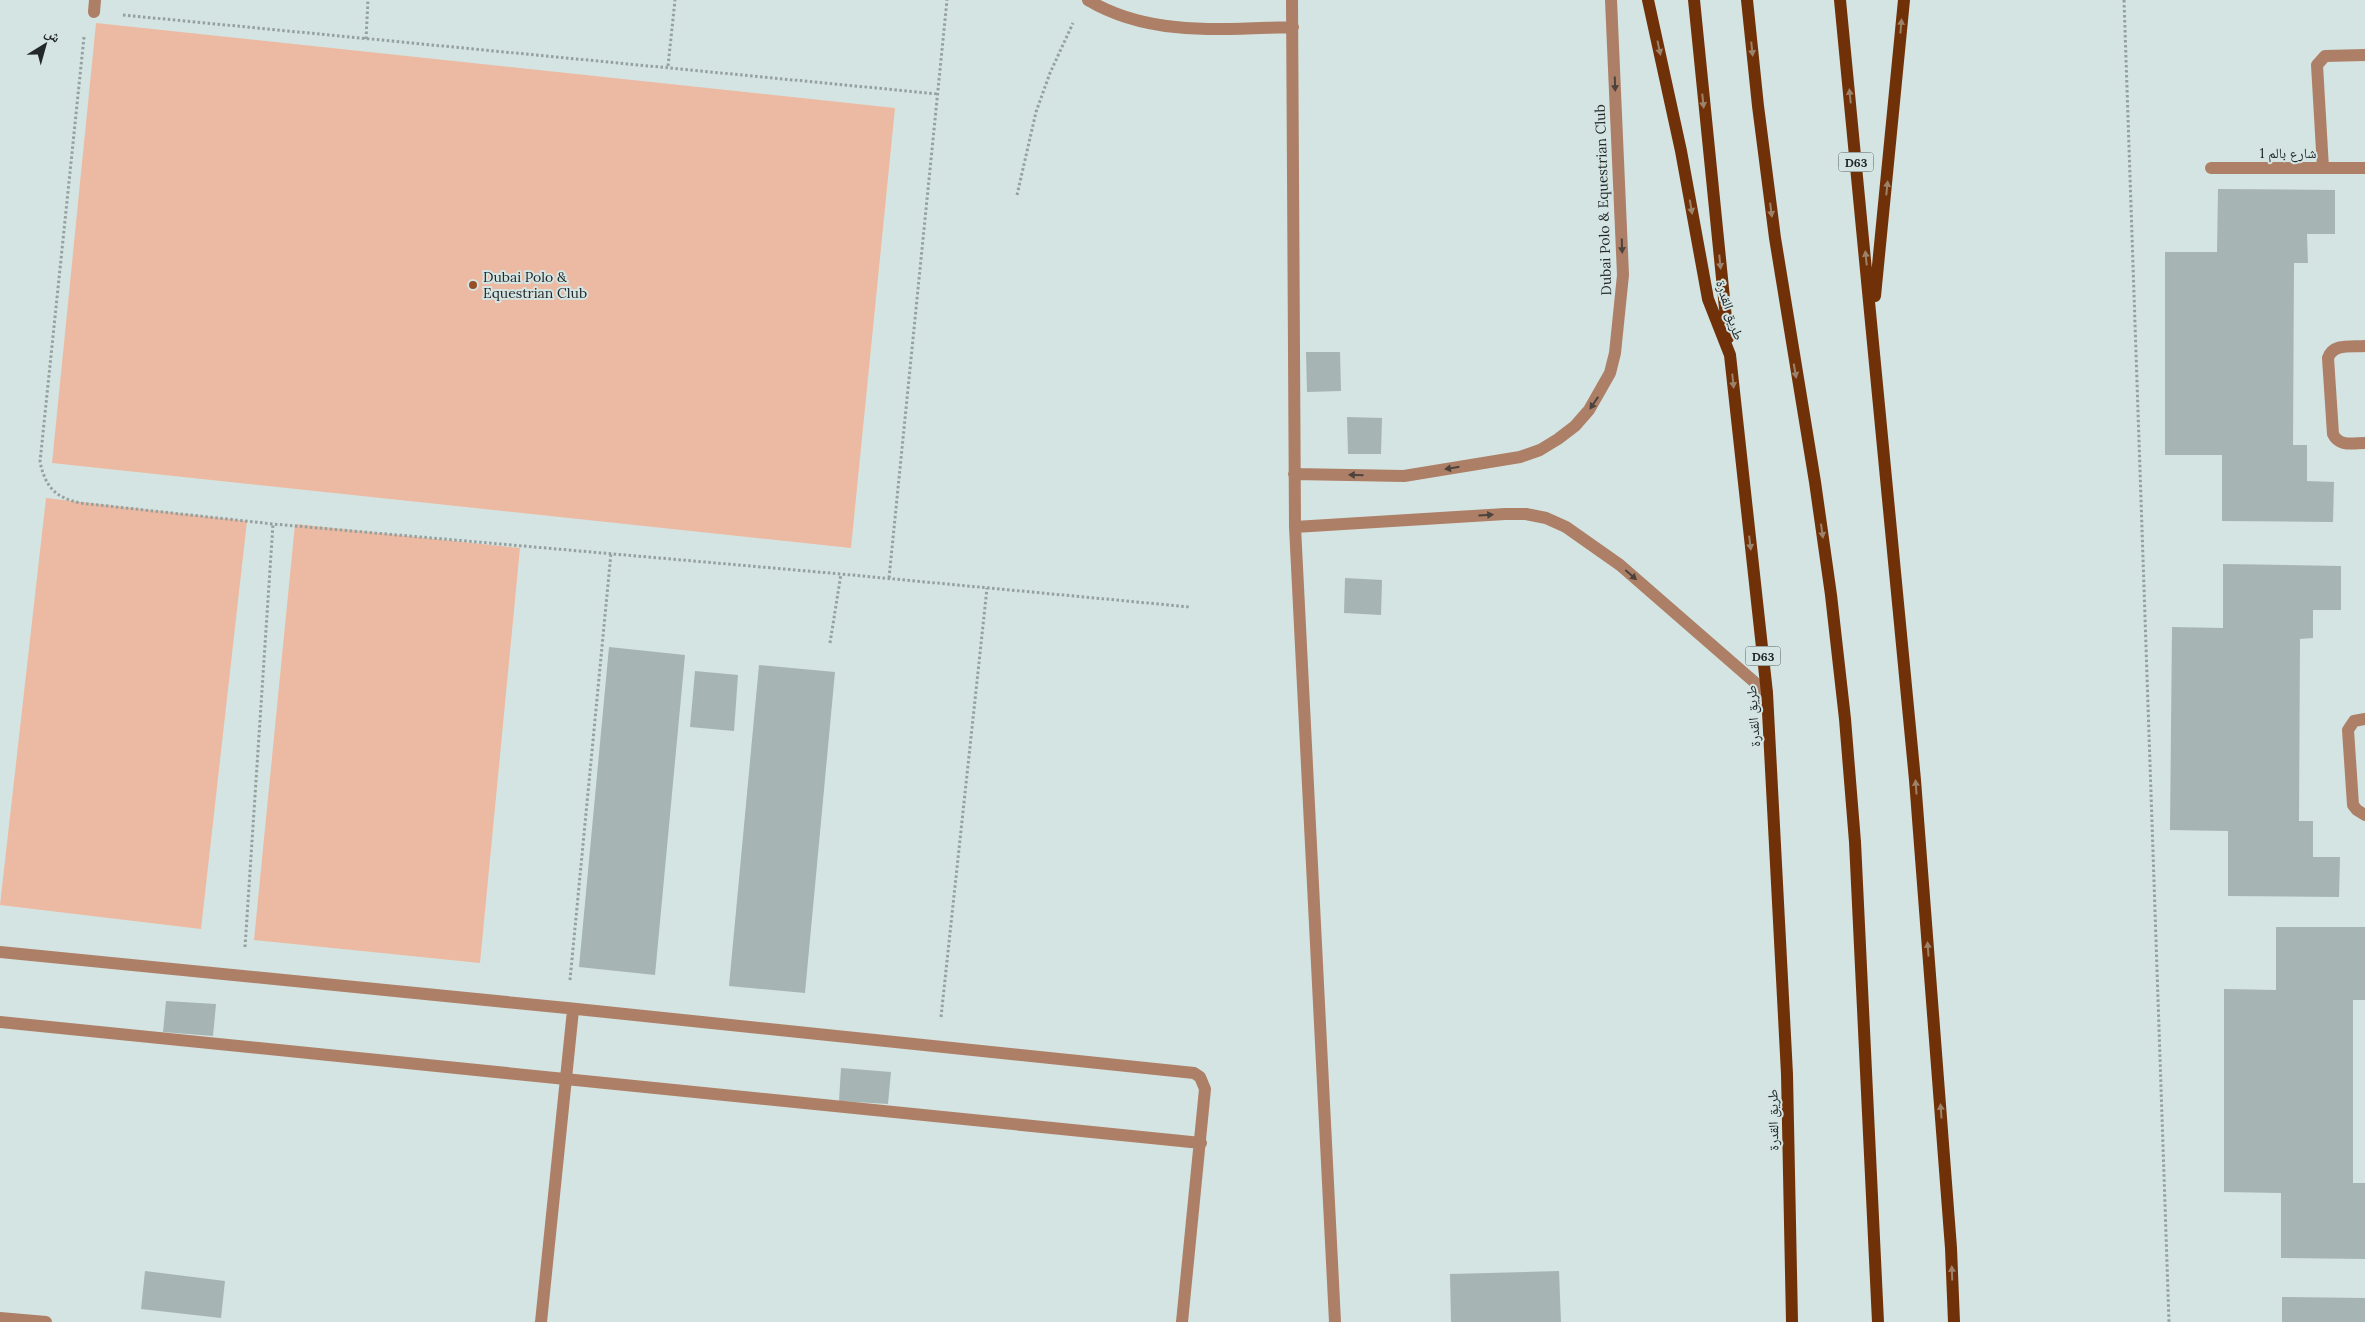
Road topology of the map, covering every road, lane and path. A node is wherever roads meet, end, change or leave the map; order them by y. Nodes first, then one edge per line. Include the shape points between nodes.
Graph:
1 (368, 0) edge
2 (675, 0) edge
3 (947, 0) edge
4 (1088, 0) edge
5 (1292, 0) edge
6 (1611, 0) edge
7 (1648, 0) edge
8 (1694, 0) edge
9 (1747, 0) edge
10 (1840, 0) edge
11 (1904, 0) edge
12 (2124, 0) edge
13 (94, 6) edge
14 (1076, 17) dead end
15 (1293, 27) junction
16 (366, 39) junction
17 (2365, 55) edge
18 (668, 66) junction
19 (938, 94) junction
20 (2211, 168) dead end
21 (2323, 168) junction
22 (2365, 168) edge
23 (1018, 195) dead end
24 (1872, 324) junction
25 (2365, 346) edge
26 (1730, 356) junction
27 (2365, 443) edge
28 (1294, 474) junction
29 (273, 524) junction
30 (1295, 527) junction
31 (611, 553) junction
32 (841, 574) junction
33 (889, 578) junction
34 (987, 588) junction
35 (1190, 607) dead end
36 (830, 643) dead end
37 (1767, 693) junction
38 (2365, 719) edge
39 (2365, 815) edge
40 (0, 952) edge
41 (243, 977) junction
42 (570, 1009) junction
43 (0, 1022) edge
44 (938, 1046) junction
45 (566, 1079) junction
46 (1201, 1143) junction
47 (0, 1318) edge
48 (46, 1322) edge
49 (541, 1322) edge
50 (1182, 1322) edge
51 (1335, 1322) edge
52 (1792, 1322) edge
53 (1878, 1322) edge
54 (1954, 1322) edge
55 (2170, 1322) edge

1 - 16 path
2 - 18 path
3 - 19 path
4 - 15 street via 1122,17 1154,25 1231,29
5 - 15 street
6 -> 28 street, Dubai Polo & Equestrian Club via 1623,275 1613,360 1601,393 1575,426 1540,450 1520,457 1404,476
7 -> 26 main road, طريق القدرة / D63 via 1708,299
8 -> 26 main road
9 -> 53 main road via 1774,238 1815,482 1845,719 1855,842
24 -> 10 main road, D63
24 -> 11 main road, D63
12 - 55 path
13 - 16 path
13 - 29 path via 86,21 40,462 43,477 64,499 80,503
14 - 23 path via 1036,112
15 - 28 street
16 - 18 path
17 - 21 street via 2326,56 2317,65
18 - 19 path
19 - 33 path
20 - 21 street, شارع بالم 1
21 - 22 street, شارع بالم 1
54 -> 24 main road, D63 via 1916,780
25 - 27 street via 2339,347 2328,358 2333,434 2341,443
26 -> 37 main road, طريق القدرة / D63
28 - 30 street
29 - 31 path
29 - 41 path
30 -> 37 street via 1505,514 1546,518 1566,527 1620,565
30 - 51 street
31 - 32 path
31 - 42 path
32 - 33 path
32 - 36 path
33 - 34 path
34 - 35 path
34 - 44 path
37 - 52 main road, طريق القدرة / D63 via 1787,1074
38 - 39 street via 2354,721 2348,730 2353,805
40 - 41 street
41 - 42 street
42 - 44 street
42 - 45 street
43 - 45 street
44 - 46 street via 1194,1073 1200,1077 1205,1089
45 - 46 street
45 - 49 street
46 - 50 street
47 - 48 street

